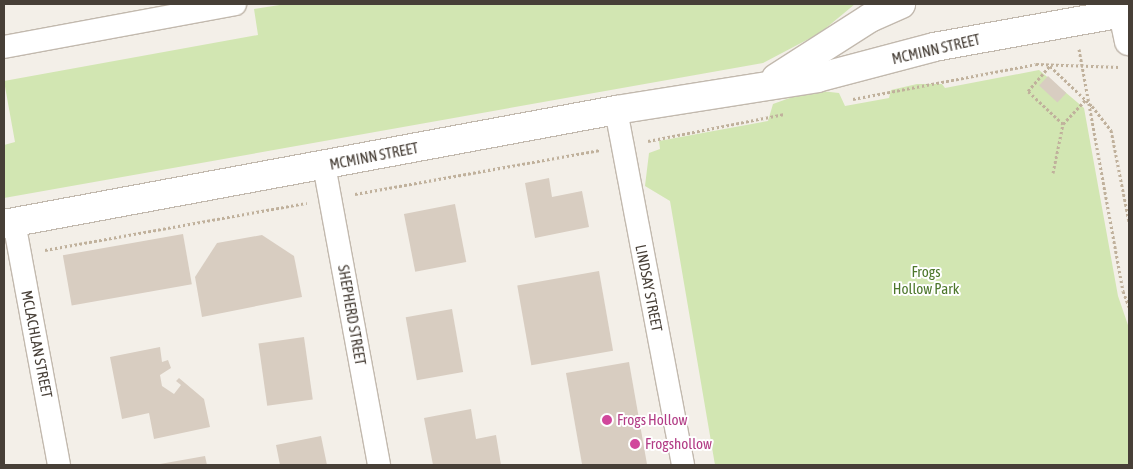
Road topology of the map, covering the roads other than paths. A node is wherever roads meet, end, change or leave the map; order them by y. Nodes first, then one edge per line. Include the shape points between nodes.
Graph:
1 (235, 4) edge
2 (901, 4) edge
3 (1125, 9) edge
4 (1129, 41) edge
5 (4, 47) edge
6 (744, 89) junction
7 (616, 110) junction
8 (324, 165) junction
9 (9, 223) edge
10 (59, 465) edge
11 (379, 465) edge
12 (683, 465) edge

1 - 5 street
2 - 6 street, MCMINN STREET via 870,18 794,68
3 - 4 street
3 - 6 street, MCMINN STREET via 934,47 817,78
6 - 7 street, MCMINN STREET
7 - 8 street, MCMINN STREET
7 - 12 street, LINDSAY STREET
8 - 9 street, MCMINN STREET
8 - 11 street, SHEPHERD STREET
9 - 10 street, MCLACHLAN STREET via 20,254

